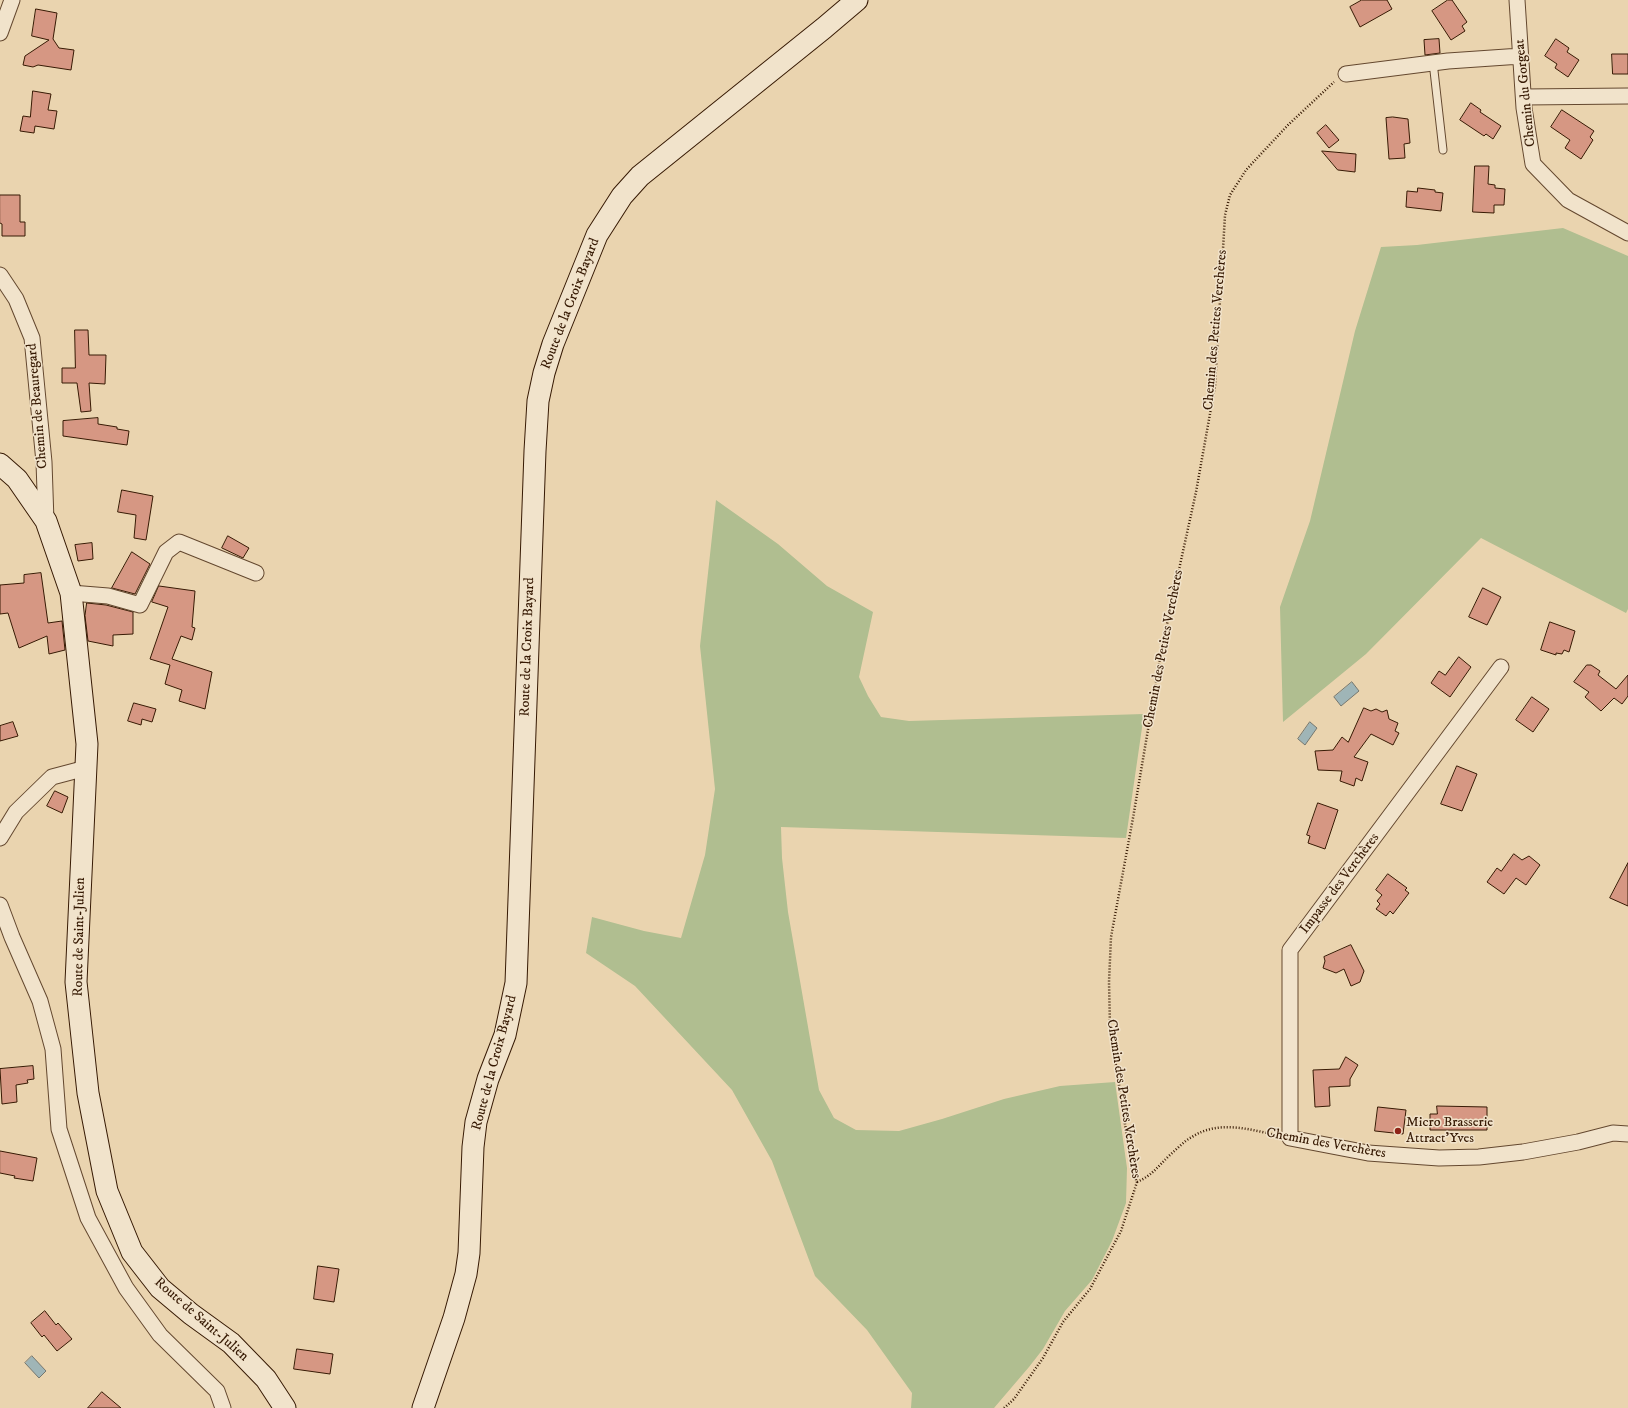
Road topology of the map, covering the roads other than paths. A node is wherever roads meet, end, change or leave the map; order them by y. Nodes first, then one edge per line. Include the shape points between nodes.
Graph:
1 (12, 0) edge
2 (857, 0) edge
3 (1517, 0) edge
4 (0, 33) edge
5 (1521, 56) junction
6 (1433, 62) junction
7 (1346, 74) road end
8 (1628, 96) edge
9 (1524, 97) junction
10 (1443, 150) dead end
11 (1628, 232) edge
12 (0, 275) edge
13 (0, 464) edge
14 (46, 521) junction
15 (256, 573) dead end
16 (71, 593) junction
17 (1501, 667) dead end
18 (86, 768) junction
19 (0, 838) edge
20 (0, 904) edge
21 (1628, 1134) edge
22 (1290, 1138) joint
23 (223, 1408) edge
24 (285, 1408) edge
25 (423, 1408) edge

1 - 4 street
2 - 25 main road, Route de la Croix Bayard via 640,176 622,196 608,216 590,251 544,373 538,401 535,451 516,983 505,1035 488,1079 476,1122 466,1274 454,1318
3 - 5 street, Chemin du Gorgeat
5 - 6 street
5 - 9 street, Chemin du Gorgeat
6 - 7 street
6 - 10 lane
8 - 9 street
9 - 11 street, Chemin du Gorgeat via 1533,164 1568,200
12 - 14 street, Chemin de Beauregard via 16,299 32,338 44,462
13 - 14 main road, Route de Saint-Julien via 17,480
14 - 16 main road, Route de Saint-Julien
15 - 16 street via 179,542 166,552 140,605 108,596
16 - 18 main road, Route de Saint-Julien via 87,744
17 - 22 street, Impasse des Verchères via 1290,950
18 - 19 street via 52,777 16,812
18 - 24 main road, Route de Saint-Julien via 76,982 88,1093 106,1191 132,1252 160,1288 231,1344 266,1379
20 - 23 street via 40,1001 53,1049 59,1129 88,1218 130,1294 160,1335 217,1391
21 - 22 street, Chemin des Verchères via 1613,1133 1523,1152 1439,1158 1368,1153

